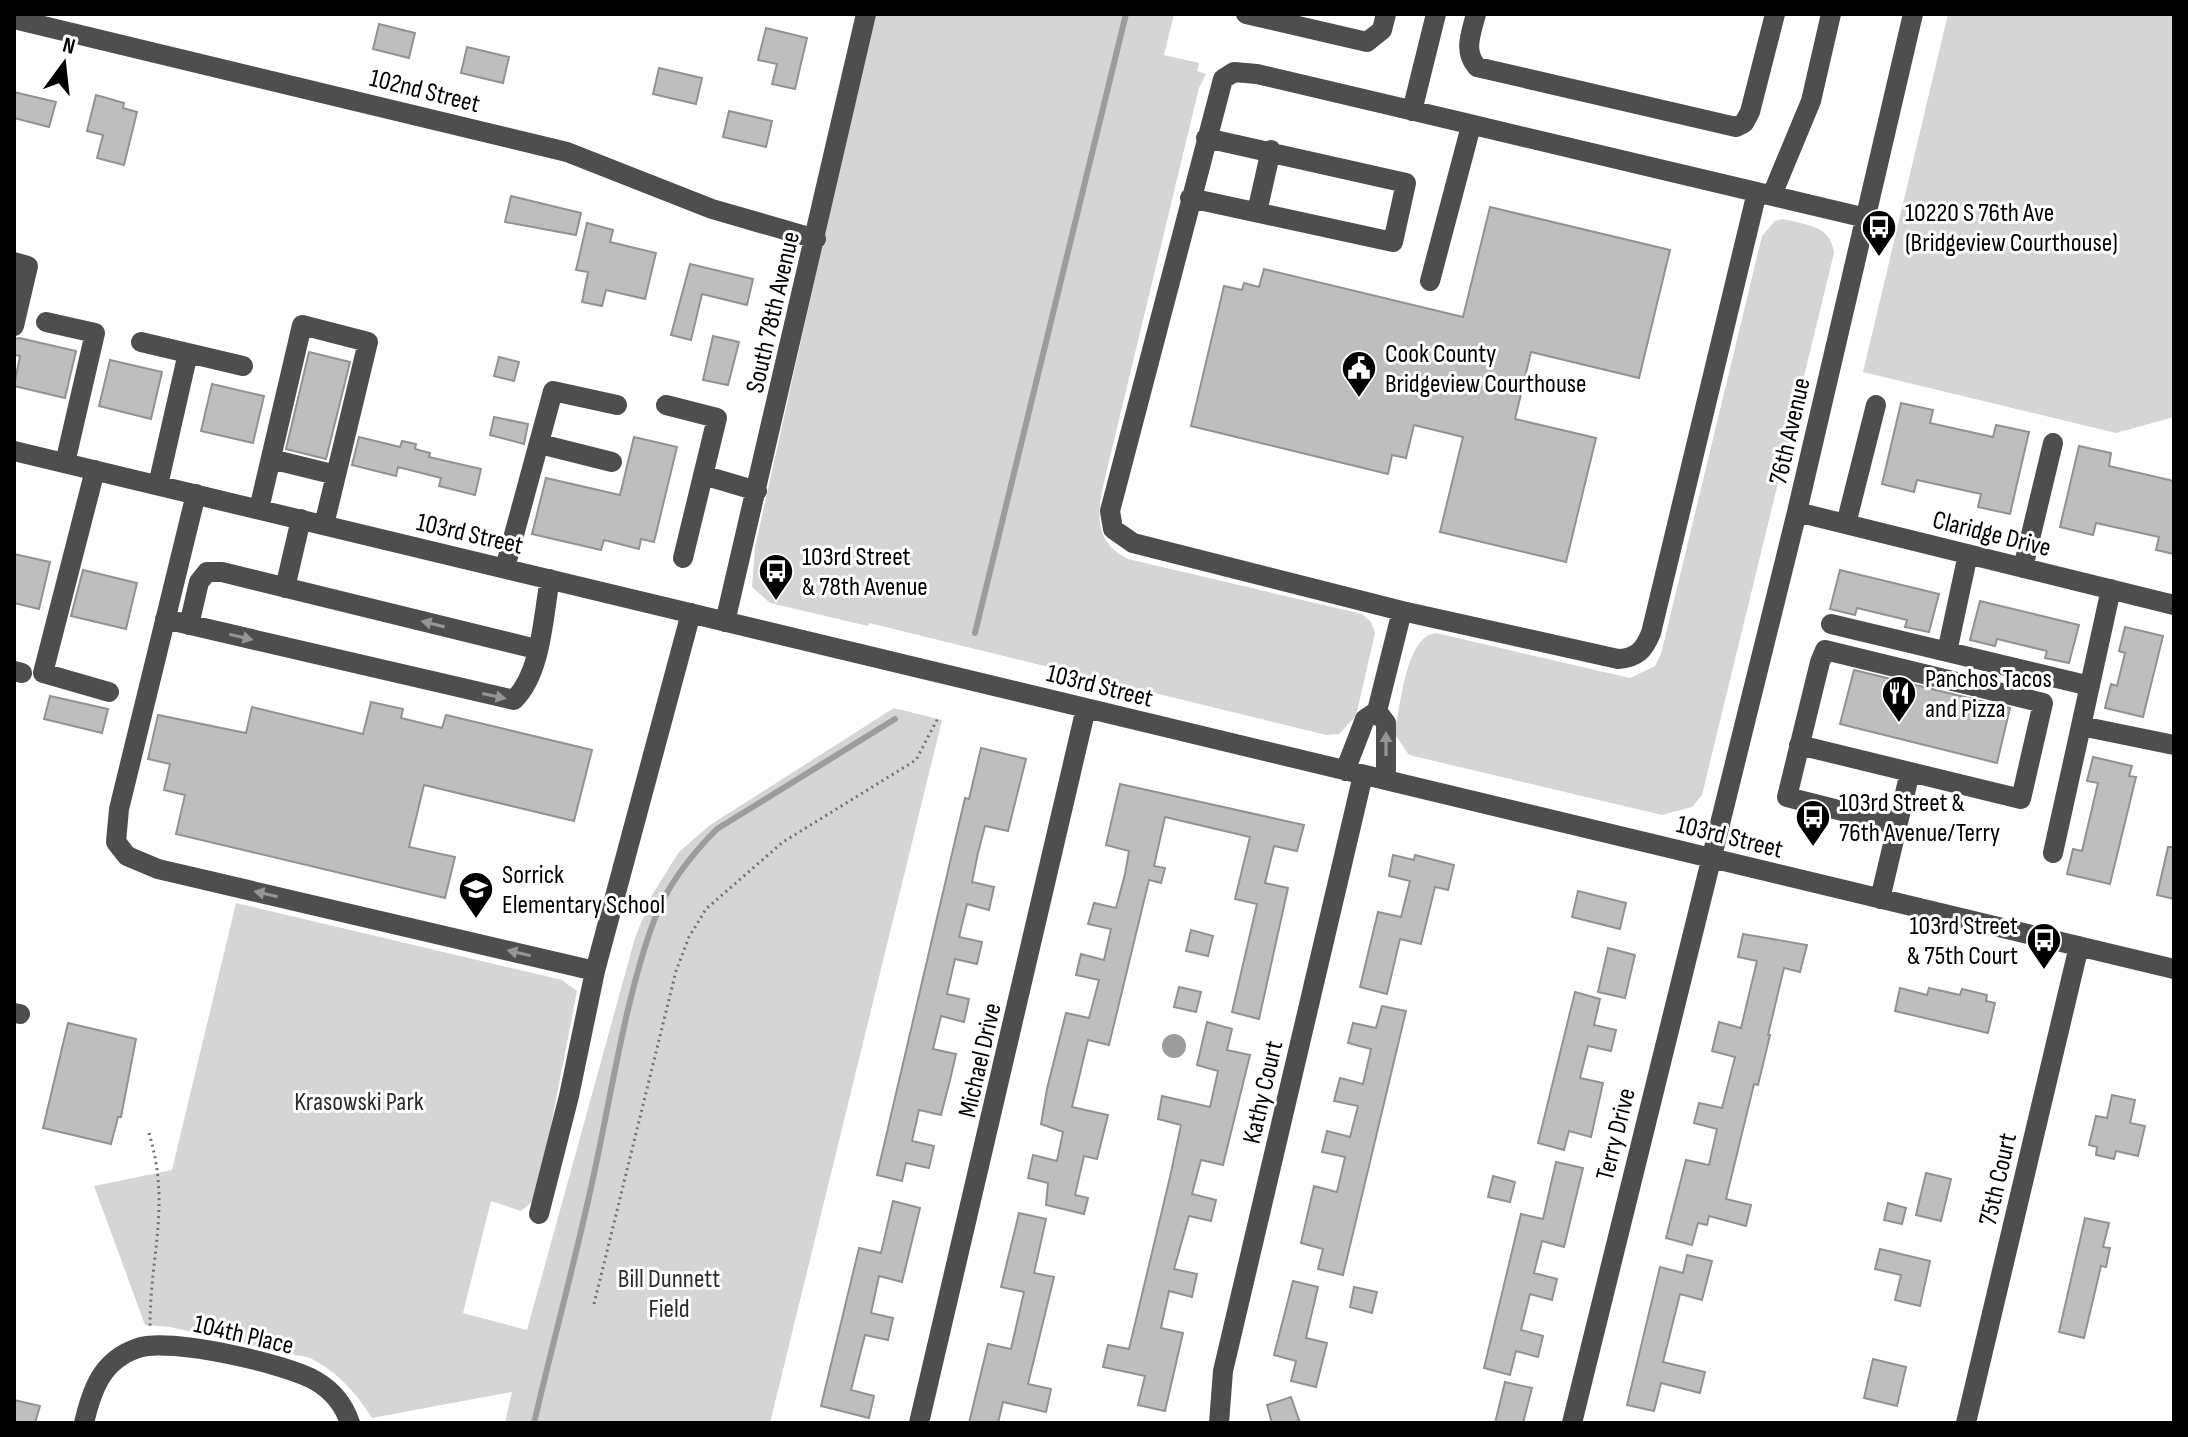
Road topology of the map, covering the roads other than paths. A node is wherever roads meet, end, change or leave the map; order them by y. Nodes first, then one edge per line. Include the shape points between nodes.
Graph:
1 (866, 14) edge
2 (1249, 14) edge
3 (1386, 14) edge
4 (1436, 14) edge
5 (1476, 14) edge
6 (1775, 14) edge
7 (1831, 14) edge
8 (1913, 14) edge
9 (14, 19) edge
10 (1323, 23) edge
11 (1412, 111) junction
12 (1471, 126) junction
13 (1206, 138) junction
14 (1271, 150) junction
15 (1765, 194) junction
16 (1190, 198) junction
17 (1257, 212) junction
18 (1866, 218) junction
19 (816, 239) junction
20 (14, 262) edge
21 (1430, 281) dead end
22 (46, 322) dead end
23 (14, 326) edge
24 (141, 342) dead end
25 (188, 353) junction
26 (243, 366) dead end
27 (617, 405) dead end
28 (666, 405) dead end
29 (1876, 405) dead end
30 (2053, 443) dead end
31 (540, 444) junction
32 (14, 451) edge
33 (271, 459) junction
34 (612, 462) dead end
35 (65, 463) junction
36 (95, 470) junction
37 (336, 475) junction
38 (703, 475) junction
39 (158, 485) junction
40 (757, 491) junction
41 (196, 494) junction
42 (259, 509) junction
43 (1797, 512) junction
44 (301, 519) junction
45 (1846, 524) junction
46 (324, 525) junction
47 (1968, 554) junction
48 (683, 558) dead end
49 (505, 568) junction
50 (2023, 568) junction
51 (550, 579) junction
52 (285, 588) junction
53 (2111, 589) junction
54 (2174, 605) edge
55 (1402, 611) junction
56 (691, 613) junction
57 (165, 619) junction
58 (725, 622) junction
59 (1831, 624) dead end
60 (189, 625) junction
61 (536, 649) junction
62 (1947, 652) junction
63 (2090, 686) junction
64 (109, 692) dead end
65 (1086, 708) junction
66 (1377, 711) junction
67 (2081, 726) junction
68 (1799, 745) junction
69 (2174, 745) edge
70 (1910, 772) junction
71 (1354, 773) junction
72 (1386, 780) junction
73 (1898, 825) junction
74 (2053, 853) dead end
75 (1709, 858) junction
76 (1880, 899) junction
77 (2079, 946) junction
78 (2174, 969) edge
79 (595, 971) junction
80 (539, 1214) dead end
81 (348, 1416) edge
82 (84, 1423) edge
83 (919, 1423) edge
84 (1219, 1423) edge
85 (1572, 1423) edge
86 (1966, 1423) edge

1 - 19 street, South 78th Avenue
2 - 10 street
3 - 10 street via 1382,30 1367,42
4 - 11 street
5 - 6 street via 1468,47 1477,67 1736,127 1750,112
7 - 15 street via 1811,101
8 - 18 street, 76th Avenue
9 - 19 street, 102nd Street via 567,152 712,209
11 - 12 street
11 - 13 street via 1234,72 1223,79
12 - 15 street
12 - 21 street
13 - 14 street
13 - 16 street
14 - 17 street
14 - 17 street via 1406,183 1393,242
15 - 18 street
15 - 55 street via 1644,649 1631,659 1618,659
16 - 17 street
16 - 55 street via 1110,511 1113,529 1133,543
18 - 43 street, 76th Avenue
19 - 40 street, South 78th Avenue
20 - 23 street via 28,266
22 - 35 street via 95,333
24 - 25 street
25 - 26 street
25 - 39 street
27 - 31 street via 553,391
28 - 38 street via 717,418
29 - 45 street
30 - 50 street
31 - 34 street
31 - 49 street
32 - 35 street, 103rd Street
33 - 37 street
33 - 37 street via 302,325 368,342
33 - 42 street
35 - 36 street, 103rd Street
36 - 39 street, 103rd Street
36 - 64 street via 43,673
37 - 46 street
38 - 40 street
38 - 48 street
39 - 41 street, 103rd Street
40 - 58 street, South 78th Avenue
41 - 42 street, 103rd Street
41 - 57 street
42 - 44 street, 103rd Street
43 - 45 street, Claridge Drive
43 - 75 street, 76th Avenue
44 - 46 street, 103rd Street
44 - 52 street
45 - 47 street, Claridge Drive
46 - 49 street, 103rd Street
47 - 50 street, Claridge Drive
47 - 62 street
49 - 51 street, 103rd Street
50 - 53 street, Claridge Drive
51 - 56 street, 103rd Street
51 - 61 street
52 - 60 street via 207,572 199,582
61 -> 52 street
53 - 54 street, Claridge Drive
53 - 63 street
55 - 66 street
56 - 58 street, 103rd Street
56 - 79 street
57 - 60 street
79 -> 57 street via 158,869 127,856 116,842 119,809
58 - 65 street, 103rd Street
59 - 62 street
60 -> 61 street via 514,700 524,691
62 - 63 street
63 - 67 street
65 - 71 street, 103rd Street
65 - 83 street, Michael Drive
66 - 71 street, Kathy Court via 1365,719
72 -> 66 street via 1386,723
67 - 69 street
67 - 74 street
68 - 70 street
68 - 70 street via 1825,650 2043,703 2021,799
68 - 73 street via 1787,797
70 - 73 street
71 - 72 street, 103rd Street
71 - 84 street, Kathy Court via 1223,1371
72 - 75 street, 103rd Street
73 - 76 street
75 - 76 street, 103rd Street
75 - 85 street, Terry Drive
76 - 77 street, 103rd Street
77 - 78 street, 103rd Street
77 - 86 street, 75th Court
79 - 80 street
81 - 82 street, 104th Place via 332,1392 297,1372 185,1345 150,1345 104,1370 93,1387

